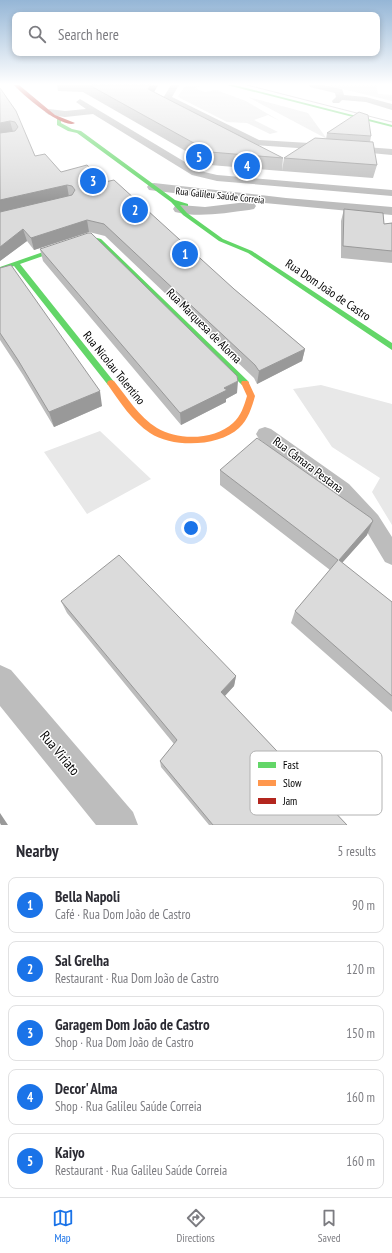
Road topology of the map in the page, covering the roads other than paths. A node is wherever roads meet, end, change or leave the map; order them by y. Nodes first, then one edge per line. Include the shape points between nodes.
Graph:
1 (59, 124) edge
2 (116, 124) edge
3 (218, 124) edge
4 (382, 124) edge
5 (392, 126) edge
6 (392, 152) edge
7 (320, 187) junction
8 (154, 188) junction
9 (392, 193) edge
10 (286, 202) junction
11 (176, 205) junction
12 (318, 205) junction
13 (204, 211) junction
14 (392, 211) edge
15 (217, 221) dead end
16 (235, 235) dead end
17 (250, 252) junction
18 (16, 264) junction
19 (0, 269) edge
20 (392, 347) edge
21 (265, 434) dead end
22 (221, 437) joint
23 (392, 555) edge
24 (0, 681) edge
25 (120, 825) edge

1 - 8 main road, Rua Dom João de Castro via 79,132
2 - 7 lane via 196,173 217,178
3 - 6 lane via 257,143
4 - 5 main road
7 - 9 lane
7 - 12 lane
8 - 10 street, Rua Galileu Saúde Correia
8 - 11 main road, Rua Dom João de Castro
10 - 12 street, Rua Galileu Saúde Correia
10 - 13 street, Rua Galileu Saúde Correia
11 - 13 street, Rua Galileu Saúde Correia
11 - 17 main road, Rua Dom João de Castro via 221,240
12 - 14 street, Rua Galileu Saúde Correia
13 - 15 main road
16 - 17 main road, Rua Dom João de Castro
17 - 20 main road, Rua Dom João de Castro
18 - 19 main road
18 - 22 main road, Rua Nicolau Tolentino via 140,420 157,432 178,439
18 - 22 main road, Rua Marquesa de Alorna via 90,238 99,240 246,384 251,396 245,414 234,428
21 - 23 lane, Rua Câmara Pestana via 342,490 371,521
24 - 25 street, Rua Viriato

